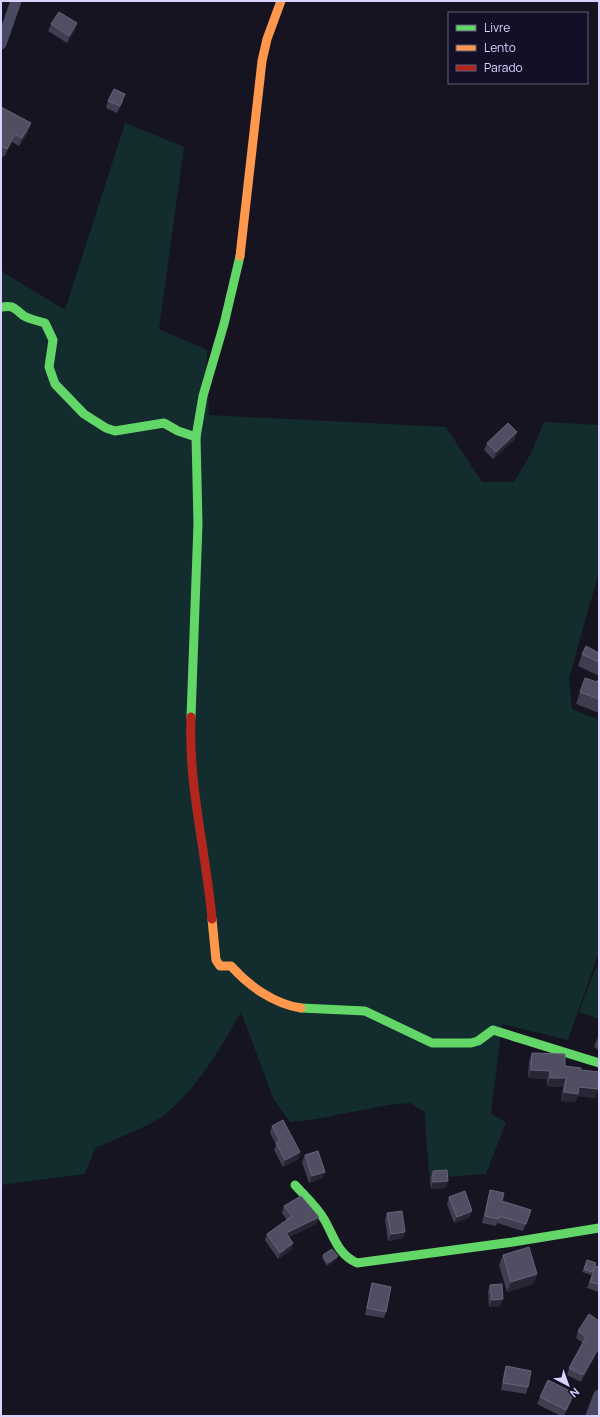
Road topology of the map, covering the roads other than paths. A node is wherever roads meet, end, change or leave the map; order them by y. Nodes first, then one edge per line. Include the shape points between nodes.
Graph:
1 (16, 1) edge
2 (281, 1) edge
3 (1, 44) edge
4 (1, 307) edge
5 (196, 437) junction
6 (599, 1063) edge
7 (295, 1185) dead end
8 (599, 1228) edge
9 (599, 1395) edge
10 (591, 1416) edge

1 - 3 street
2 - 5 street via 262,61 239,263 203,396
4 - 5 street via 10,306 24,316 42,321 48,327 53,340 48,367 55,384 91,418 115,431 164,423 178,432
5 - 6 street via 198,524 190,739 197,824 208,877 218,964 231,966 259,991 292,1007 307,1010 365,1011 432,1043 471,1043 493,1030
7 - 8 street via 323,1219 342,1254 357,1263 506,1244
9 - 10 street

